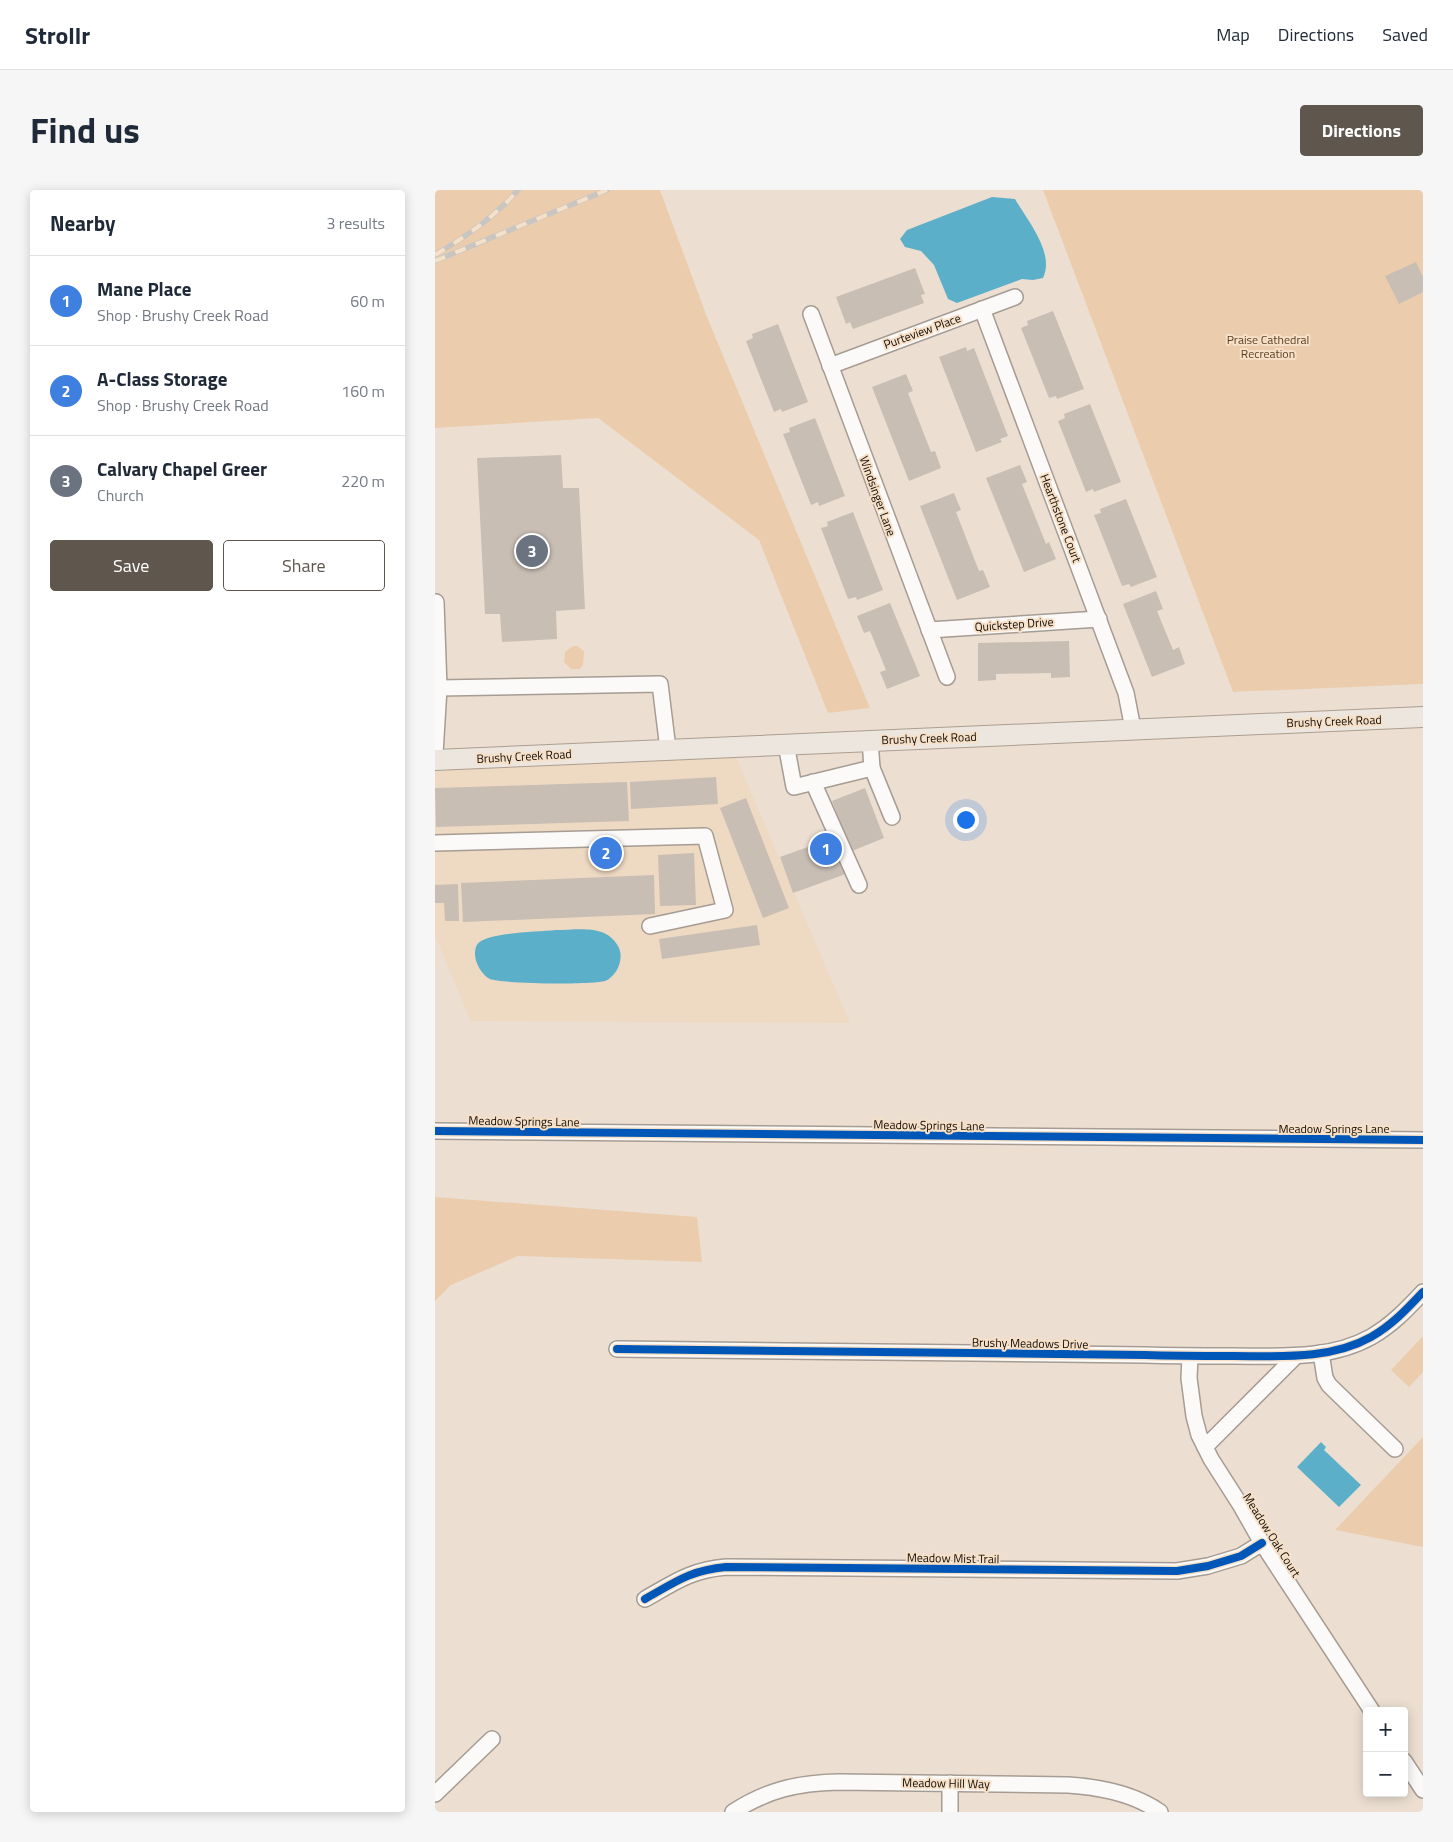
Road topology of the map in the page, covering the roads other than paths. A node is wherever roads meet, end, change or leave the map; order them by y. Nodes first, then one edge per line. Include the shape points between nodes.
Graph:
1 (1015, 297) dead end
2 (982, 309) junction
3 (811, 314) dead end
4 (830, 366) junction
5 (435, 602) edge
6 (1099, 619) junction
7 (929, 630) junction
8 (947, 677) dead end
9 (439, 688) junction
10 (1423, 718) edge
11 (1133, 729) junction
12 (870, 740) junction
13 (786, 744) junction
14 (668, 749) junction
15 (435, 754) edge
16 (435, 760) edge
17 (872, 768) junction
18 (813, 782) junction
19 (892, 817) dead end
20 (435, 843) edge
21 (859, 885) dead end
22 (650, 926) dead end
23 (435, 1131) edge
24 (1423, 1140) edge
25 (1423, 1292) edge
26 (617, 1349) dead end
27 (1321, 1353) junction
28 (1296, 1356) junction
29 (1190, 1357) junction
30 (1205, 1446) junction
31 (1395, 1449) dead end
32 (1262, 1543) junction
33 (645, 1599) dead end
34 (1369, 1707) edge
35 (492, 1739) dead end
36 (1408, 1767) edge
37 (950, 1783) junction
38 (1423, 1790) edge
39 (435, 1794) edge
40 (733, 1812) edge
41 (950, 1812) edge
42 (1160, 1812) edge

1 - 2 street, Purteview Place
2 - 4 street, Purteview Place
2 - 6 street, Hearthstone Court
3 - 4 street, Windsinger Lane
4 - 7 street, Windsinger Lane
5 - 9 street
6 - 7 street, Quickstep Drive
6 - 11 street, Hearthstone Court via 1126,693
7 - 8 street, Windsinger Lane
9 - 14 street via 660,684
9 - 15 street
10 - 11 main road, Brushy Creek Road
11 - 12 main road, Brushy Creek Road
12 - 13 main road, Brushy Creek Road
12 - 17 street
13 - 14 main road, Brushy Creek Road
13 - 18 street via 794,787
14 - 16 main road, Brushy Creek Road
17 - 18 street
17 - 19 street
18 - 21 street
20 - 22 street via 705,836 725,910
23 - 24 street, Meadow Springs Lane
25 - 27 street, Brushy Meadows Drive via 1389,1326 1371,1337
26 - 29 street, Brushy Meadows Drive
27 - 28 street, Brushy Meadows Drive
27 - 31 street via 1329,1385
28 - 29 street, Brushy Meadows Drive
28 - 30 street
29 - 30 street, Meadow Oak Court via 1190,1398
30 - 32 street, Meadow Oak Court
32 - 33 street, Meadow Mist Trail via 1241,1556 1177,1571 726,1567 691,1573
32 - 34 street, Meadow Oak Court
35 - 39 street
36 - 38 street
37 - 40 street, Meadow Hill Way via 814,1783 791,1786 768,1793
37 - 41 street
37 - 42 street, Meadow Hill Way via 1089,1786 1126,1795

